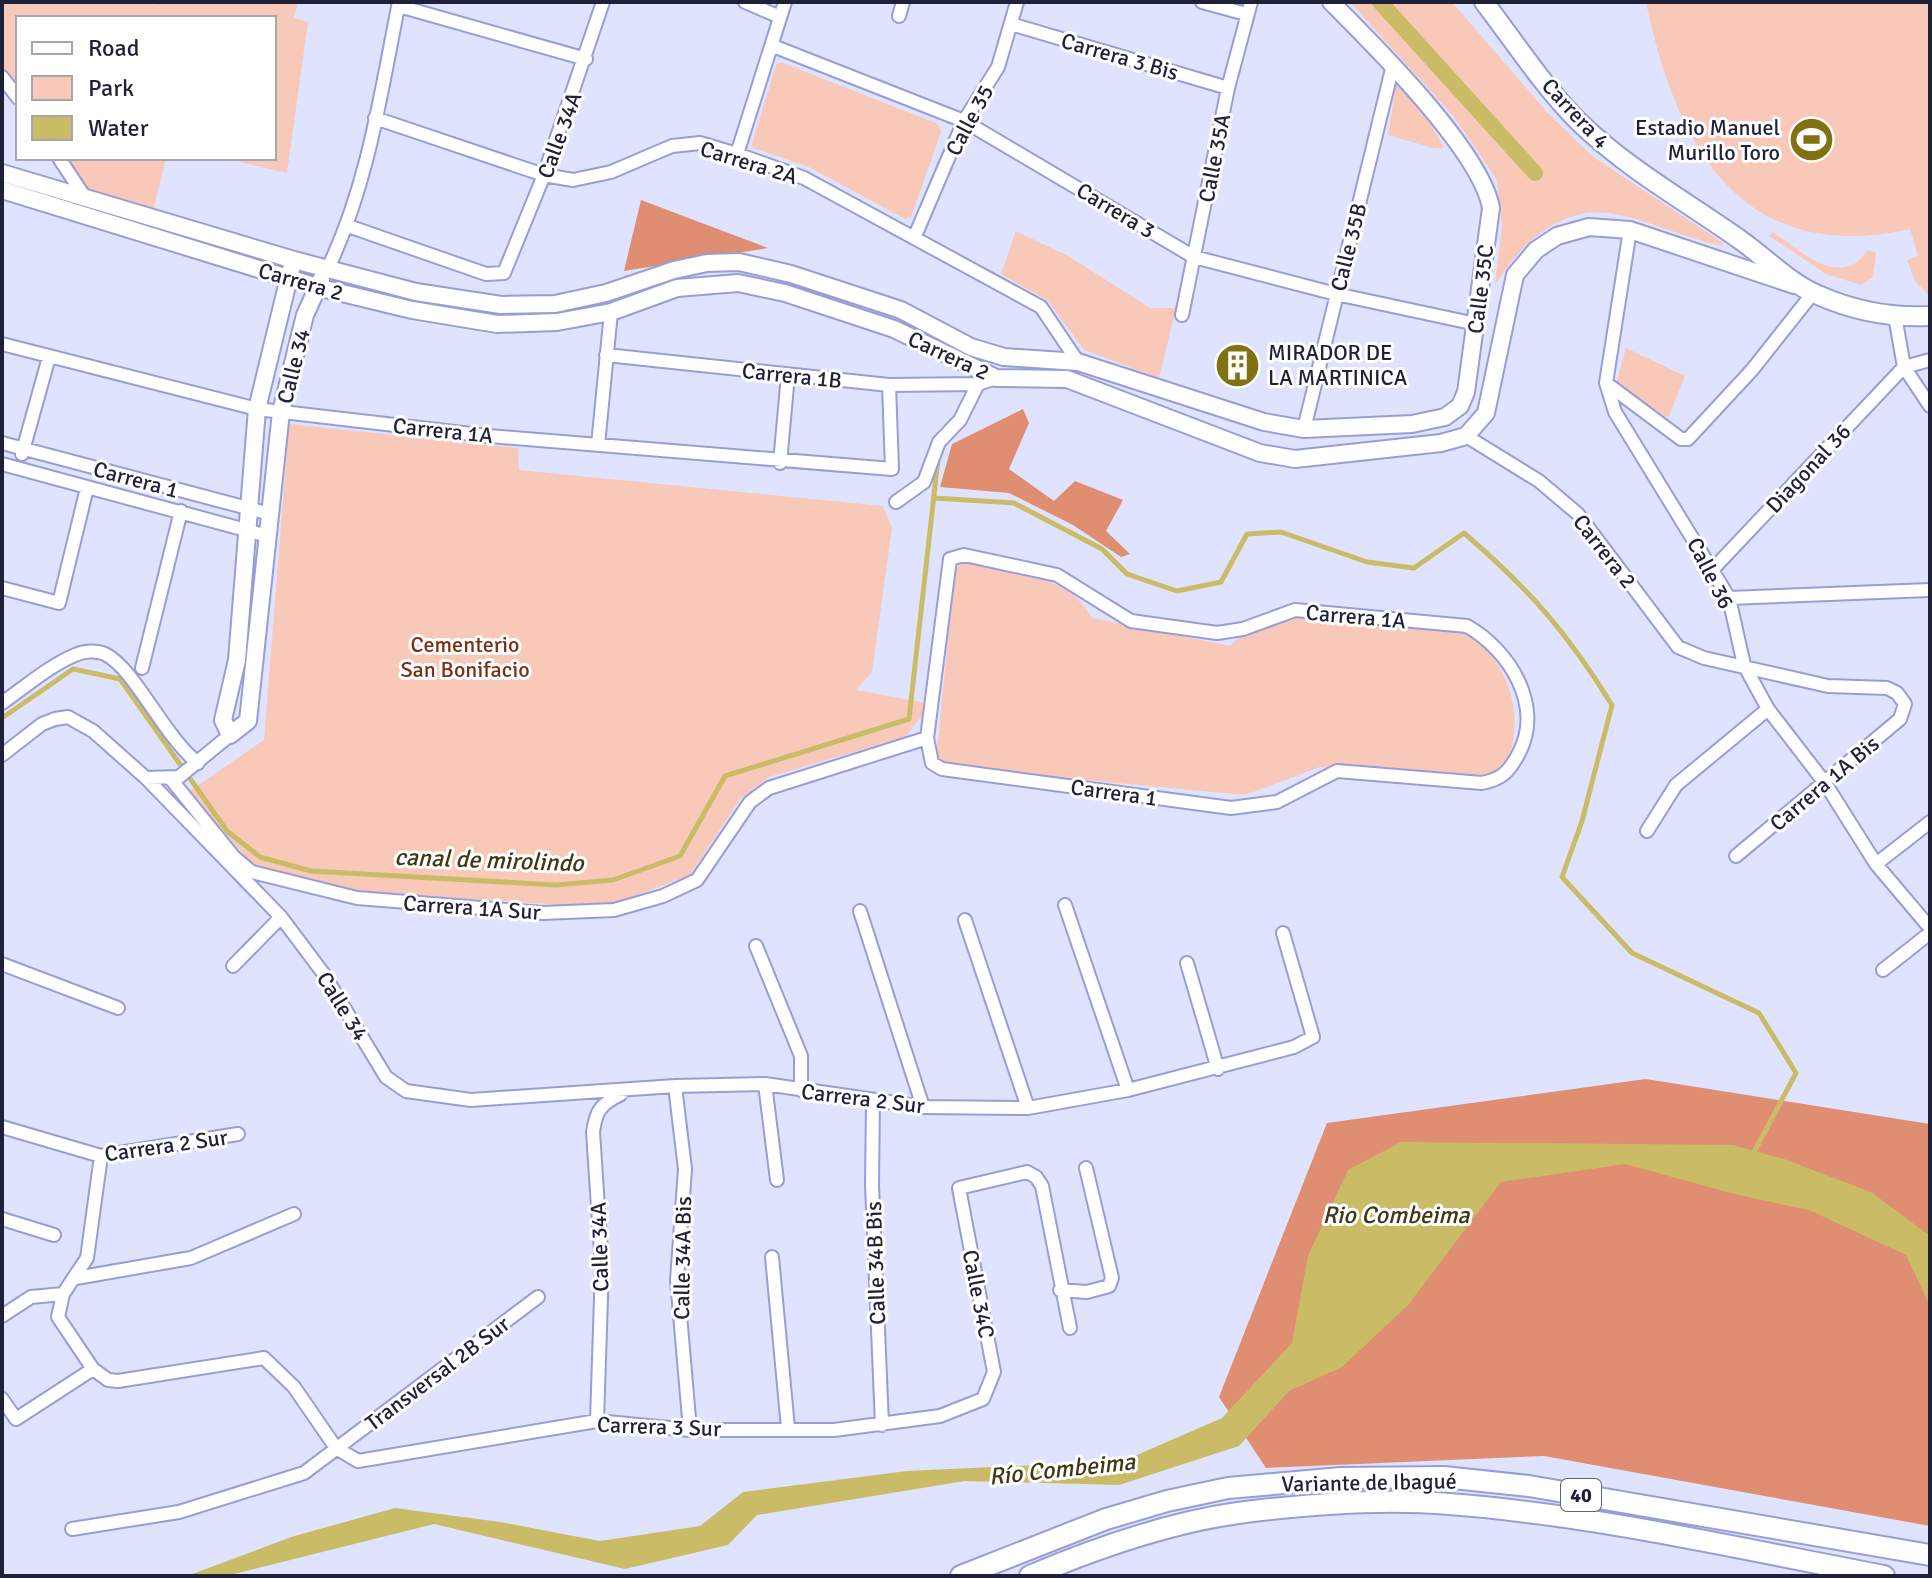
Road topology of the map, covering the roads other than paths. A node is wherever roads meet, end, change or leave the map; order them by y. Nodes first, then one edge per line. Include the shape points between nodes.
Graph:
1 (603, 2) edge
2 (745, 2) edge
3 (785, 2) edge
4 (903, 2) edge
5 (1017, 2) edge
6 (1202, 2) edge
7 (1331, 2) edge
8 (1484, 2) edge
9 (1499, 2) edge
10 (399, 4) edge
11 (1249, 8) edge
12 (899, 16) dead end
13 (780, 17) junction
14 (1011, 24) junction
15 (773, 46) junction
16 (1519, 48) junction
17 (586, 59) junction
18 (1393, 65) junction
19 (2, 77) edge
20 (1228, 88) junction
21 (16, 95) edge
22 (375, 118) junction
23 (964, 121) junction
24 (737, 154) junction
25 (60, 160) edge
26 (2, 173) edge
27 (544, 175) junction
28 (2, 190) edge
29 (88, 201) junction
30 (348, 226) junction
31 (1630, 230) junction
32 (915, 236) junction
33 (1536, 250) joint
34 (1194, 257) junction
35 (294, 260) junction
36 (328, 268) junction
37 (289, 278) junction
38 (317, 287) junction
39 (1808, 291) junction
40 (1336, 294) junction
41 (611, 312) junction
42 (1182, 315) dead end
43 (1895, 316) junction
44 (1930, 316) edge
45 (1476, 324) junction
46 (2, 344) edge
47 (606, 355) junction
48 (49, 357) junction
49 (1930, 360) edge
50 (1078, 362) junction
51 (1904, 367) junction
52 (788, 375) junction
53 (996, 378) junction
54 (1606, 383) junction
55 (978, 384) junction
56 (889, 385) junction
57 (1466, 392) joint
58 (1930, 406) edge
59 (257, 409) junction
60 (281, 412) junction
61 (1304, 429) junction
62 (1466, 436) junction
63 (2, 443) edge
64 (598, 445) junction
65 (24, 449) junction
66 (780, 463) junction
67 (2, 464) edge
68 (18, 468) junction
69 (87, 488) junction
70 (896, 502) dead end
71 (251, 509) junction
72 (181, 511) junction
73 (270, 514) junction
74 (249, 531) junction
75 (268, 536) junction
76 (1713, 569) junction
77 (2, 588) edge
78 (1930, 590) edge
79 (1729, 598) junction
80 (1744, 665) junction
81 (142, 668) dead end
82 (2, 703) edge
83 (1905, 704) joint
84 (1768, 709) junction
85 (230, 735) junction
86 (927, 738) junction
87 (2, 755) edge
88 (195, 765) junction
89 (175, 777) junction
90 (146, 778) junction
91 (1482, 783) joint
92 (1825, 783) junction
93 (1930, 822) edge
94 (1647, 831) dead end
95 (1736, 856) dead end
96 (1876, 864) junction
97 (1065, 905) dead end
98 (860, 911) dead end
99 (281, 917) junction
100 (965, 920) dead end
101 (1930, 930) edge
102 (1283, 933) dead end
103 (756, 946) dead end
104 (1187, 963) dead end
105 (2, 964) edge
106 (233, 966) dead end
107 (1883, 970) dead end
108 (118, 1008) dead end
109 (1218, 1069) junction
110 (765, 1084) junction
111 (675, 1086) junction
112 (628, 1090) junction
113 (801, 1090) junction
114 (1128, 1090) junction
115 (406, 1091) joint
116 (873, 1101) junction
117 (923, 1107) junction
118 (1028, 1108) junction
119 (2, 1127) edge
120 (238, 1134) dead end
121 (101, 1156) junction
122 (1086, 1168) dead end
123 (777, 1180) dead end
124 (294, 1214) dead end
125 (2, 1219) edge
126 (54, 1235) dead end
127 (772, 1257) dead end
128 (76, 1278) junction
129 (1060, 1290) junction
130 (63, 1294) junction
131 (538, 1297) dead end
132 (2, 1316) edge
133 (1070, 1328) dead end
134 (96, 1372) junction
135 (2, 1399) edge
136 (983, 1399) joint
137 (597, 1421) junction
138 (882, 1425) junction
139 (788, 1428) junction
140 (690, 1430) junction
141 (336, 1448) junction
142 (72, 1529) dead end
143 (1930, 1555) edge
144 (1032, 1575) edge
145 (961, 1576) edge
146 (1884, 1576) edge

1 - 17 street, Calle 34A
2 - 13 street
3 - 13 street
4 - 12 street
5 - 14 street, Calle 35
6 - 11 street
7 - 18 street
8 - 16 main road, Carrera 4
9 - 16 main road
10 - 17 street
10 - 22 street, Calle 34
11 - 20 street, Calle 35A
13 - 15 street
14 - 20 street, Carrera 3 Bis
14 - 23 street, Calle 35 via 998,67
15 - 23 street, Carrera 3
15 - 24 street
16 - 39 main road, Carrera 4 via 1576,119 1618,158
17 - 27 street, Calle 34A
18 - 40 street, Calle 35B
18 - 45 street, Calle 35C via 1487,186 1491,208
19 - 21 street
20 - 34 street, Calle 35A
22 - 27 street, Carrera 2A
22 - 30 street, Calle 34
23 - 32 street, Calle 35
23 - 34 street, Carrera 3
24 - 27 street, Carrera 2A via 700,143 647,154 611,172 573,180
24 - 32 street, Carrera 2A via 804,178
25 - 29 street
26 - 29 street, Carrera 2
27 - 30 street, Calle 34A via 504,273 486,274
28 - 37 street, Carrera 2
29 - 35 street, Carrera 2
30 - 36 street, Calle 34
31 - 33 street, Carrera 4 via 1589,227 1557,236
31 - 39 street, Carrera 4
31 - 54 street, Calle 36
32 - 50 street, Carrera 2A via 1041,307
33 - 62 street, Calle 35C via 1515,275 1486,413
34 - 40 street, Carrera 3
34 - 42 street, Calle 35A
35 - 36 street, Carrera 2
35 - 37 street, Calle 34
36 - 38 street, Calle 34
36 - 50 street, Carrera 2 via 416,292 501,305 555,304 674,270 739,262 901,310 971,347 1004,357
37 - 38 street, Carrera 2
37 - 59 street, Calle 34
38 - 41 street, Carrera 2 via 497,324 557,322
38 - 60 street, Calle 34
39 - 43 main road, Carrera 4 via 1851,308
39 - 54 street via 1752,370 1688,439
40 - 45 street, Carrera 3
40 - 61 street, Calle 35B
41 - 47 street
41 - 53 street, Carrera 2 via 677,288 738,283 894,329
43 - 44 main road, Carrera 4
43 - 51 street
45 - 57 street, Calle 35C
46 - 48 street, Carrera 1A
47 - 52 street, Carrera 1B
47 - 64 street
48 - 59 street, Carrera 1A
48 - 65 street
49 - 51 street
50 - 61 street, Carrera 2 via 1264,422
51 - 58 street
51 - 76 street, Diagonal 36
52 - 56 street, Carrera 1B
52 - 66 street
53 - 55 street
53 - 62 street, Carrera 2 via 1067,379 1260,453 1295,459
54 - 76 street, Calle 36 via 1615,412
55 - 56 street, Carrera 1B
55 - 70 street via 960,420 939,442 924,482
56 - 66 street, Carrera 1A via 892,469
57 - 61 street, Carrera 2 via 1460,406 1445,417 1412,424
59 - 60 street, Carrera 1A
59 - 71 street, Calle 34
60 - 64 street, Carrera 1A
60 - 73 street, Calle 34
62 - 80 street, Carrera 2 via 1539,481 1578,514 1678,647
63 - 65 street, Carrera 1
64 - 66 street, Carrera 1A
65 - 68 street
65 - 71 street, Carrera 1
67 - 68 street, Carrera 1
68 - 69 street, Carrera 1
69 - 72 street, Carrera 1
69 - 77 street via 59,603
71 - 73 street, Carrera 1
71 - 74 street, Calle 34
72 - 74 street, Carrera 1
72 - 81 street
73 - 75 street, Calle 34
74 - 75 street, Carrera 1
74 - 85 street, Calle 34 via 237,660 223,720
75 - 85 street, Calle 34 via 248,721
76 - 79 street, Calle 36
78 - 79 street
79 - 80 street, Calle 36
80 - 83 street, Carrera 2 via 1828,686 1887,688
80 - 84 street, Calle 36
82 - 88 street via 74,655 105,654 119,664
83 - 92 street, Carrera 1A Bis via 1900,719
84 - 92 street, Calle 36
84 - 94 street via 1676,785
85 - 88 street, Calle 34
86 - 89 street, Carrera 1A Sur via 769,788 750,802 697,880 614,910 543,913 357,898 252,872 234,857
86 - 91 street, Carrera 1 via 932,763 942,769 1231,808 1277,802 1337,771
86 - 91 street, Carrera 1A via 950,559 964,555 1057,575 1131,621 1217,633 1295,610 1467,626 1491,640 1515,675 1528,708 1524,743 1510,770
87 - 90 street, Calle 34 via 42,724 68,717 93,731
88 - 89 street, Calle 34
89 - 90 street
90 - 99 street, Calle 34
92 - 95 street, Carrera 1A Bis
92 - 96 street, Calle 36
93 - 96 street
96 - 101 street, Calle 36
97 - 114 street
98 - 117 street
99 - 106 street
99 - 115 street, Calle 34 via 323,973 386,1077
100 - 118 street
101 - 107 street
102 - 109 street, Carrera 2 Sur via 1313,1037
103 - 113 street via 801,1056
104 - 109 street
105 - 108 street
109 - 114 street, Carrera 2 Sur
110 - 111 street, Carrera 2 Sur
110 - 113 street, Carrera 2 Sur
110 - 123 street
111 - 112 street, Carrera 2 Sur
111 - 140 street, Calle 34A Bis via 685,1169 677,1280
112 - 115 street, Carrera 2 Sur via 471,1100
112 - 137 street, Calle 34A via 604,1102 596,1112 593,1132 602,1267
113 - 116 street, Carrera 2 Sur
114 - 118 street, Carrera 2 Sur
116 - 117 street, Carrera 2 Sur
116 - 138 street, Calle 34B Bis
117 - 118 street, Carrera 2 Sur
119 - 121 street, Carrera 2 Sur
120 - 121 street, Carrera 2 Sur
121 - 128 street via 87,1258
122 - 129 street via 1112,1278 1109,1286 1087,1292
124 - 128 street via 191,1258
125 - 126 street
127 - 139 street
128 - 130 street
129 - 133 street
129 - 136 street, Calle 34C via 1036,1177 1027,1172 959,1188 994,1372
130 - 132 street via 31,1297
130 - 134 street via 58,1308 61,1325
131 - 141 street, Transversal 2B Sur
134 - 135 street via 16,1419
134 - 141 street via 108,1380 130,1380 256,1356 273,1363
136 - 138 street, Carrera 3 Sur via 940,1416
137 - 140 street, Carrera 3 Sur
137 - 141 street, Carrera 3 Sur via 358,1461
138 - 139 street, Carrera 3 Sur
139 - 140 street, Carrera 3 Sur
141 - 142 street, Transversal 2B Sur via 304,1473 179,1512
143 - 145 highway, Variante de Ibagué / 40 via 1529,1486 1444,1477 1341,1478 1228,1488 1167,1501
144 - 146 highway, Variante de Ibagué / 40 via 1171,1527 1236,1513 1343,1503 1446,1503 1540,1514

